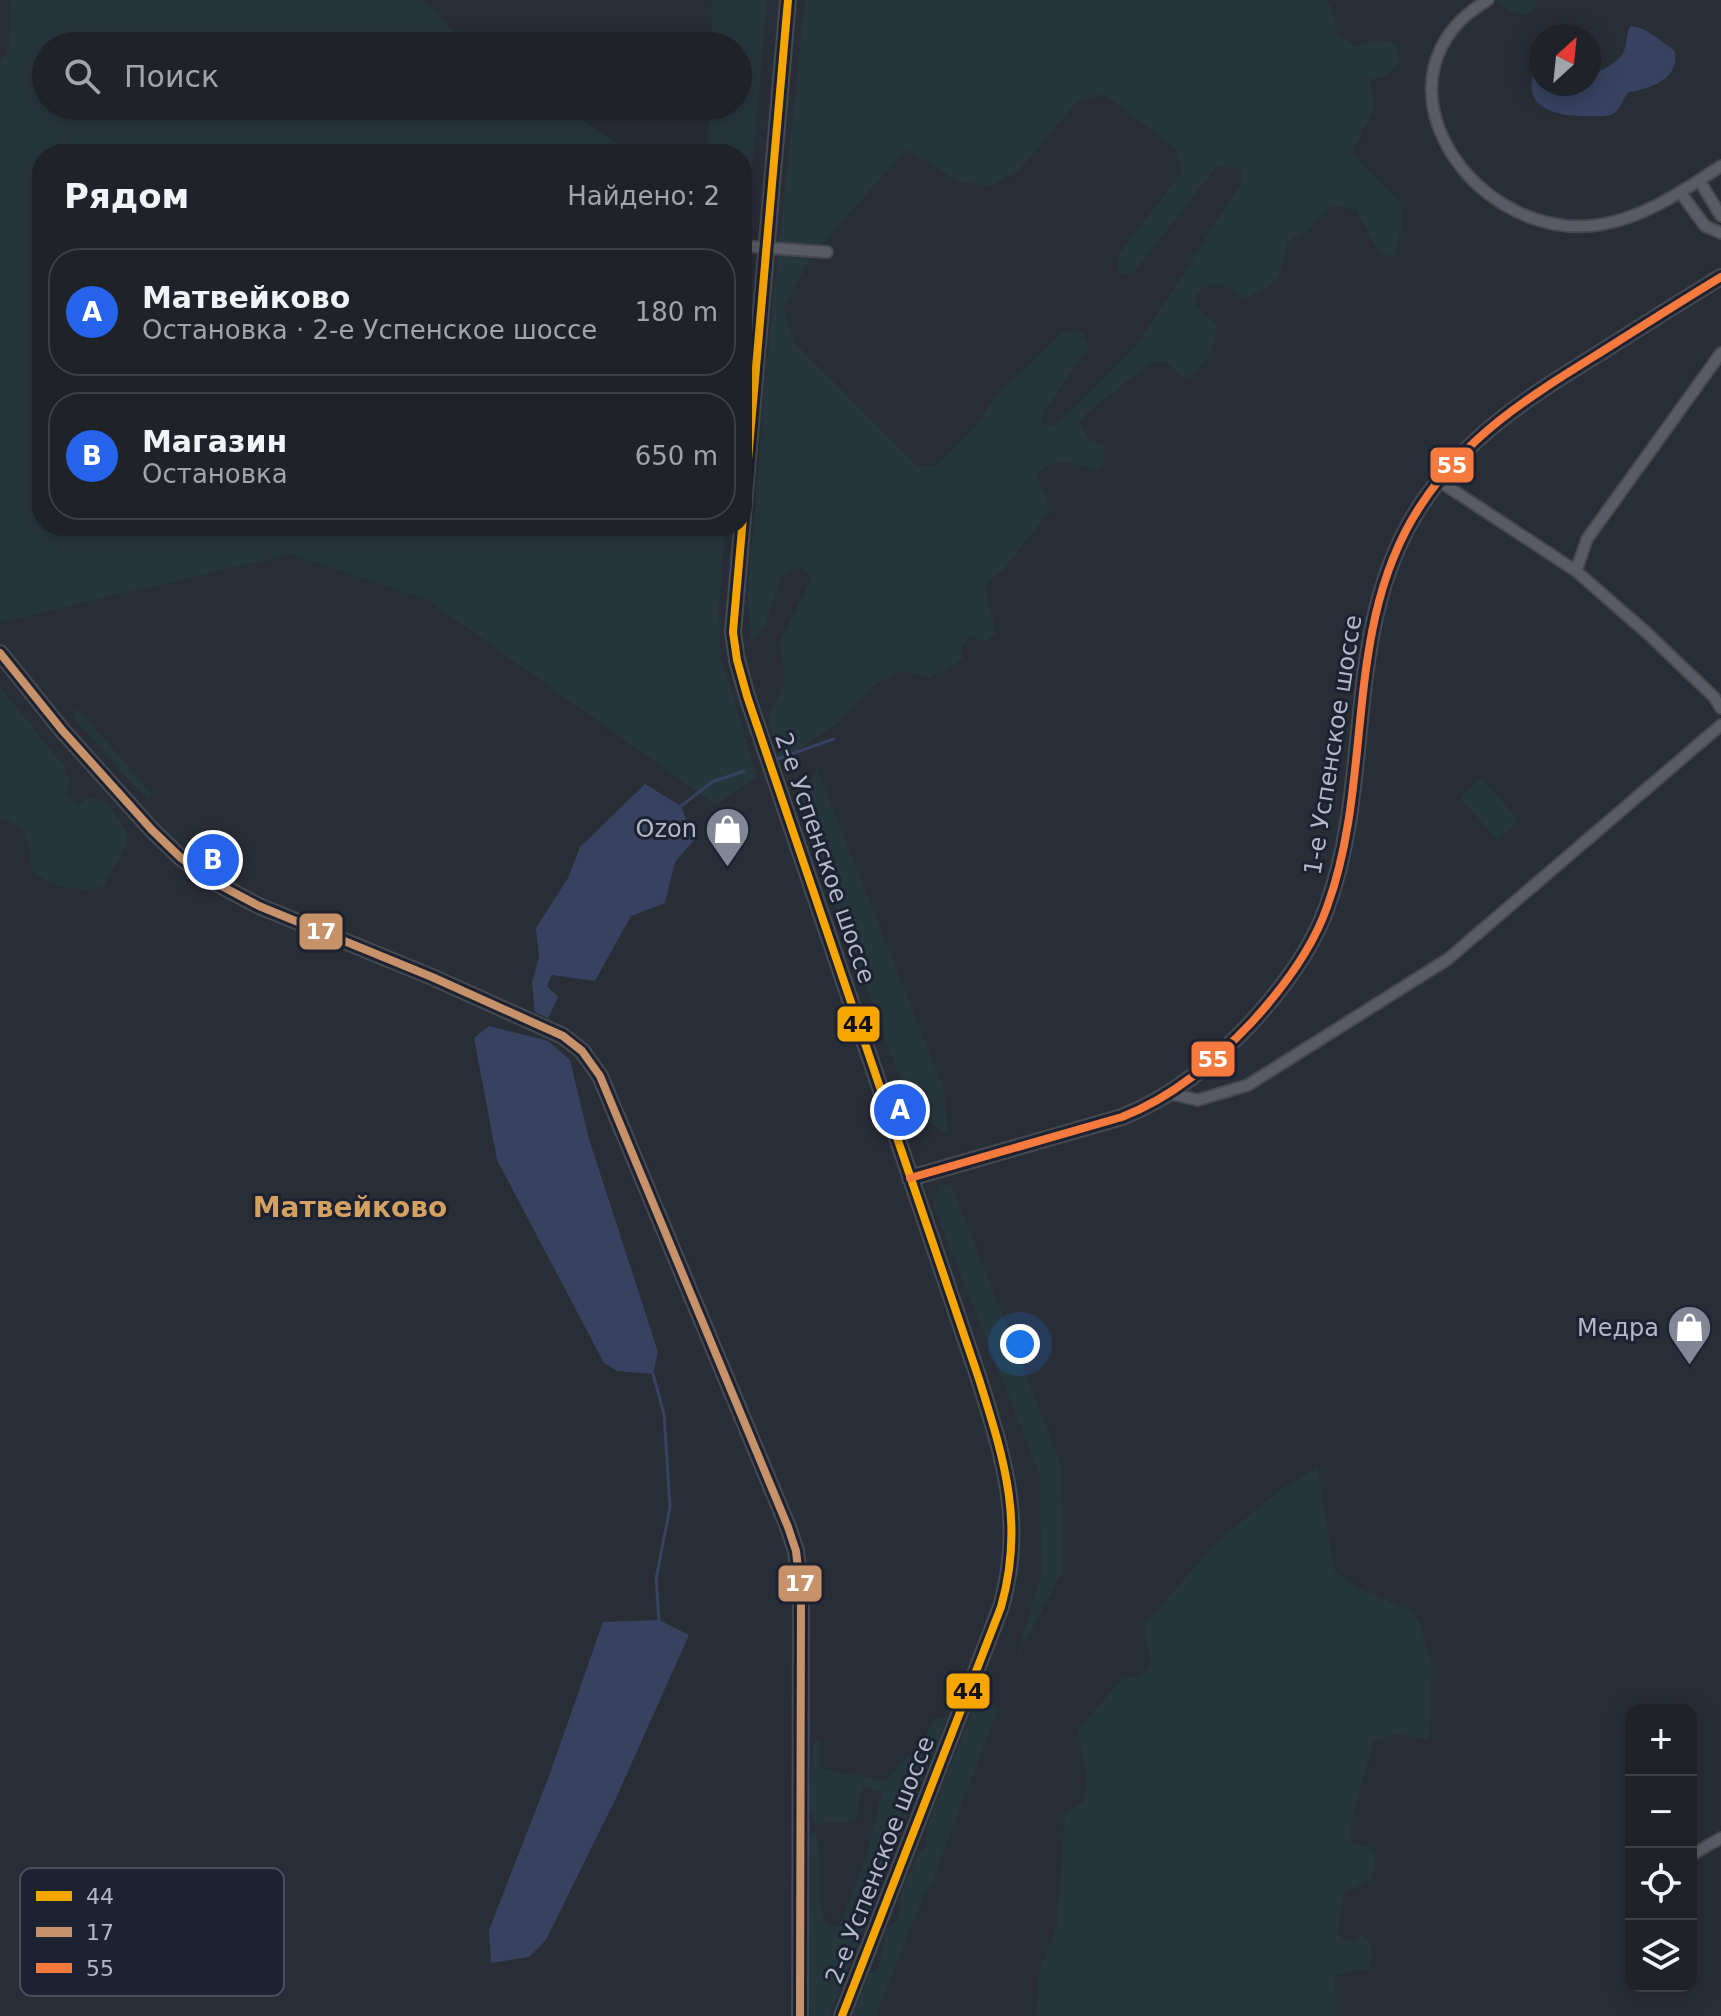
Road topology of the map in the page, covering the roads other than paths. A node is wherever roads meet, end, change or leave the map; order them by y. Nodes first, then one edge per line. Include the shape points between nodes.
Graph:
1 (788, 0) edge
2 (1488, 0) edge
3 (1721, 166) edge
4 (1699, 180) junction
5 (1680, 192) junction
6 (1721, 216) edge
7 (1721, 233) edge
8 (752, 247) edge
9 (767, 248) junction
10 (827, 252) dead end
11 (1721, 277) edge
12 (1721, 353) edge
13 (752, 417) edge
14 (1439, 481) junction
15 (742, 536) edge
16 (1576, 571) junction
17 (0, 653) edge
18 (1721, 708) edge
19 (1721, 725) edge
20 (1171, 1094) junction
21 (910, 1178) junction
22 (1721, 1838) edge
23 (1697, 1852) edge
24 (800, 2016) edge
25 (842, 2016) edge

1 - 9 main road, 2-е Успенское шоссе
2 - 5 street via 1449,32 1433,77 1436,119 1445,143 1480,189 1526,218 1589,226 1621,221
3 - 4 street
4 - 5 street
4 - 6 street
5 - 7 street via 1705,226
8 - 9 street
9 - 10 street
9 - 13 main road, 2-е Успенское шоссе
11 - 14 main road, 1-е Успенское шоссе via 1500,417
12 - 16 street via 1587,539
14 - 16 street
14 - 20 main road, 1-е Успенское шоссе via 1392,558 1378,598 1342,853 1319,928 1258,1015
15 - 21 main road, 2-е Успенское шоссе via 733,632 737,660
16 - 18 street
17 - 24 main road via 152,830 214,882 563,1036 605,1085 796,1551 802,1665
19 - 20 street via 1448,959 1248,1085 1198,1100
20 - 21 main road, 1-е Успенское шоссе via 1122,1117
21 - 25 main road, 2-е Успенское шоссе via 997,1438 1010,1496 1013,1542 1008,1581 991,1634
22 - 23 street

